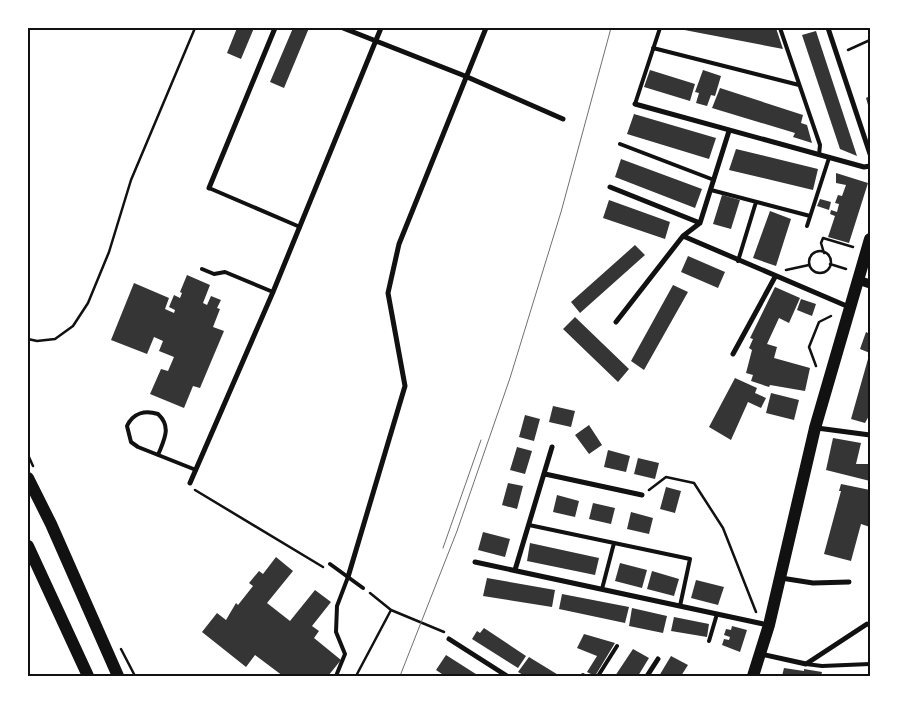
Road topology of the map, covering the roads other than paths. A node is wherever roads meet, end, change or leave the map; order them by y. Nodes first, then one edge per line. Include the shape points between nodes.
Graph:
1 (275, 28) edge
2 (344, 28) edge
3 (381, 28) edge
4 (486, 28) edge
5 (660, 28) edge
6 (780, 28) edge
7 (828, 28) edge
8 (376, 41) junction
9 (653, 48) junction
10 (465, 76) junction
11 (798, 85) junction
12 (635, 104) joint
13 (563, 119) dead end
14 (729, 131) junction
15 (868, 134) edge
16 (620, 144) dead end
17 (870, 154) edge
18 (819, 155) junction
19 (828, 158) junction
20 (870, 166) edge
21 (714, 180) junction
22 (610, 187) dead end
23 (209, 188) joint
24 (711, 190) junction
25 (756, 202) junction
26 (810, 216) junction
27 (700, 223) junction
28 (300, 226) junction
29 (807, 226) dead end
30 (683, 236) junction
31 (870, 239) edge
32 (738, 261) junction
33 (202, 269) dead end
34 (774, 277) junction
35 (864, 282) edge
36 (273, 292) junction
37 (849, 307) junction
38 (616, 322) dead end
39 (733, 354) dead end
40 (815, 428) junction
41 (870, 435) edge
42 (552, 447) dead end
43 (158, 455) junction
44 (196, 470) junction
45 (545, 474) junction
46 (28, 478) edge
47 (190, 483) road end
48 (642, 496) road end
49 (529, 525) junction
50 (614, 543) junction
51 (28, 546) edge
52 (475, 562) dead end
53 (330, 564) dead end
54 (515, 570) junction
55 (348, 577) junction
56 (780, 578) junction
57 (849, 582) dead end
58 (363, 588) road end
59 (602, 589) junction
60 (680, 606) junction
61 (717, 614) junction
62 (870, 624) edge
63 (769, 625) junction
64 (449, 639) dead end
65 (709, 641) dead end
66 (617, 646) dead end
67 (761, 654) junction
68 (658, 659) dead end
69 (806, 664) junction
70 (870, 664) edge
71 (88, 676) edge
72 (118, 676) edge
73 (336, 676) edge
74 (507, 676) edge
75 (598, 676) edge
76 (647, 676) edge
77 (753, 676) edge

1 - 23 street
2 - 8 street
3 - 8 street
4 - 10 street
5 - 9 lane
6 - 11 lane
7 - 15 street
8 - 10 street
8 - 28 street
9 - 11 lane
9 - 12 lane
10 - 13 street
10 - 55 street via 399,244 388,292 404,386
11 - 18 lane via 820,145
12 - 14 street
14 - 18 street
14 - 21 street
15 - 17 street
16 - 21 lane
18 - 19 street
19 - 20 street
19 - 26 lane
21 - 24 street
22 - 27 street
23 - 28 lane
24 - 25 lane
24 - 27 street
25 - 26 lane
25 - 32 lane
26 - 29 lane
27 - 30 street
28 - 36 street
30 - 32 street
30 - 38 street
31 - 35 highway
32 - 34 street
33 - 36 lane via 214,274 225,272
34 - 37 street
34 - 39 street
35 - 37 highway
36 - 44 street
37 - 40 highway
40 - 41 street
40 - 56 highway
42 - 45 street
43 - 43 lane via 138,447 127,431 130,421 146,411 158,414 166,424 166,438
43 - 44 lane
44 - 47 street
45 - 48 street
45 - 49 street
46 - 72 highway
49 - 50 lane
49 - 54 street
50 - 59 lane
50 - 60 lane via 690,559
51 - 71 highway
52 - 54 street
53 - 55 lane
54 - 59 street
55 - 58 lane
55 - 73 lane via 337,606 336,632 345,654
56 - 57 street
56 - 63 highway
59 - 60 street
60 - 61 street
61 - 63 street
61 - 65 lane
62 - 69 street
63 - 67 highway
64 - 74 street
66 - 75 lane
67 - 69 street
67 - 77 highway
68 - 76 street
69 - 70 lane

